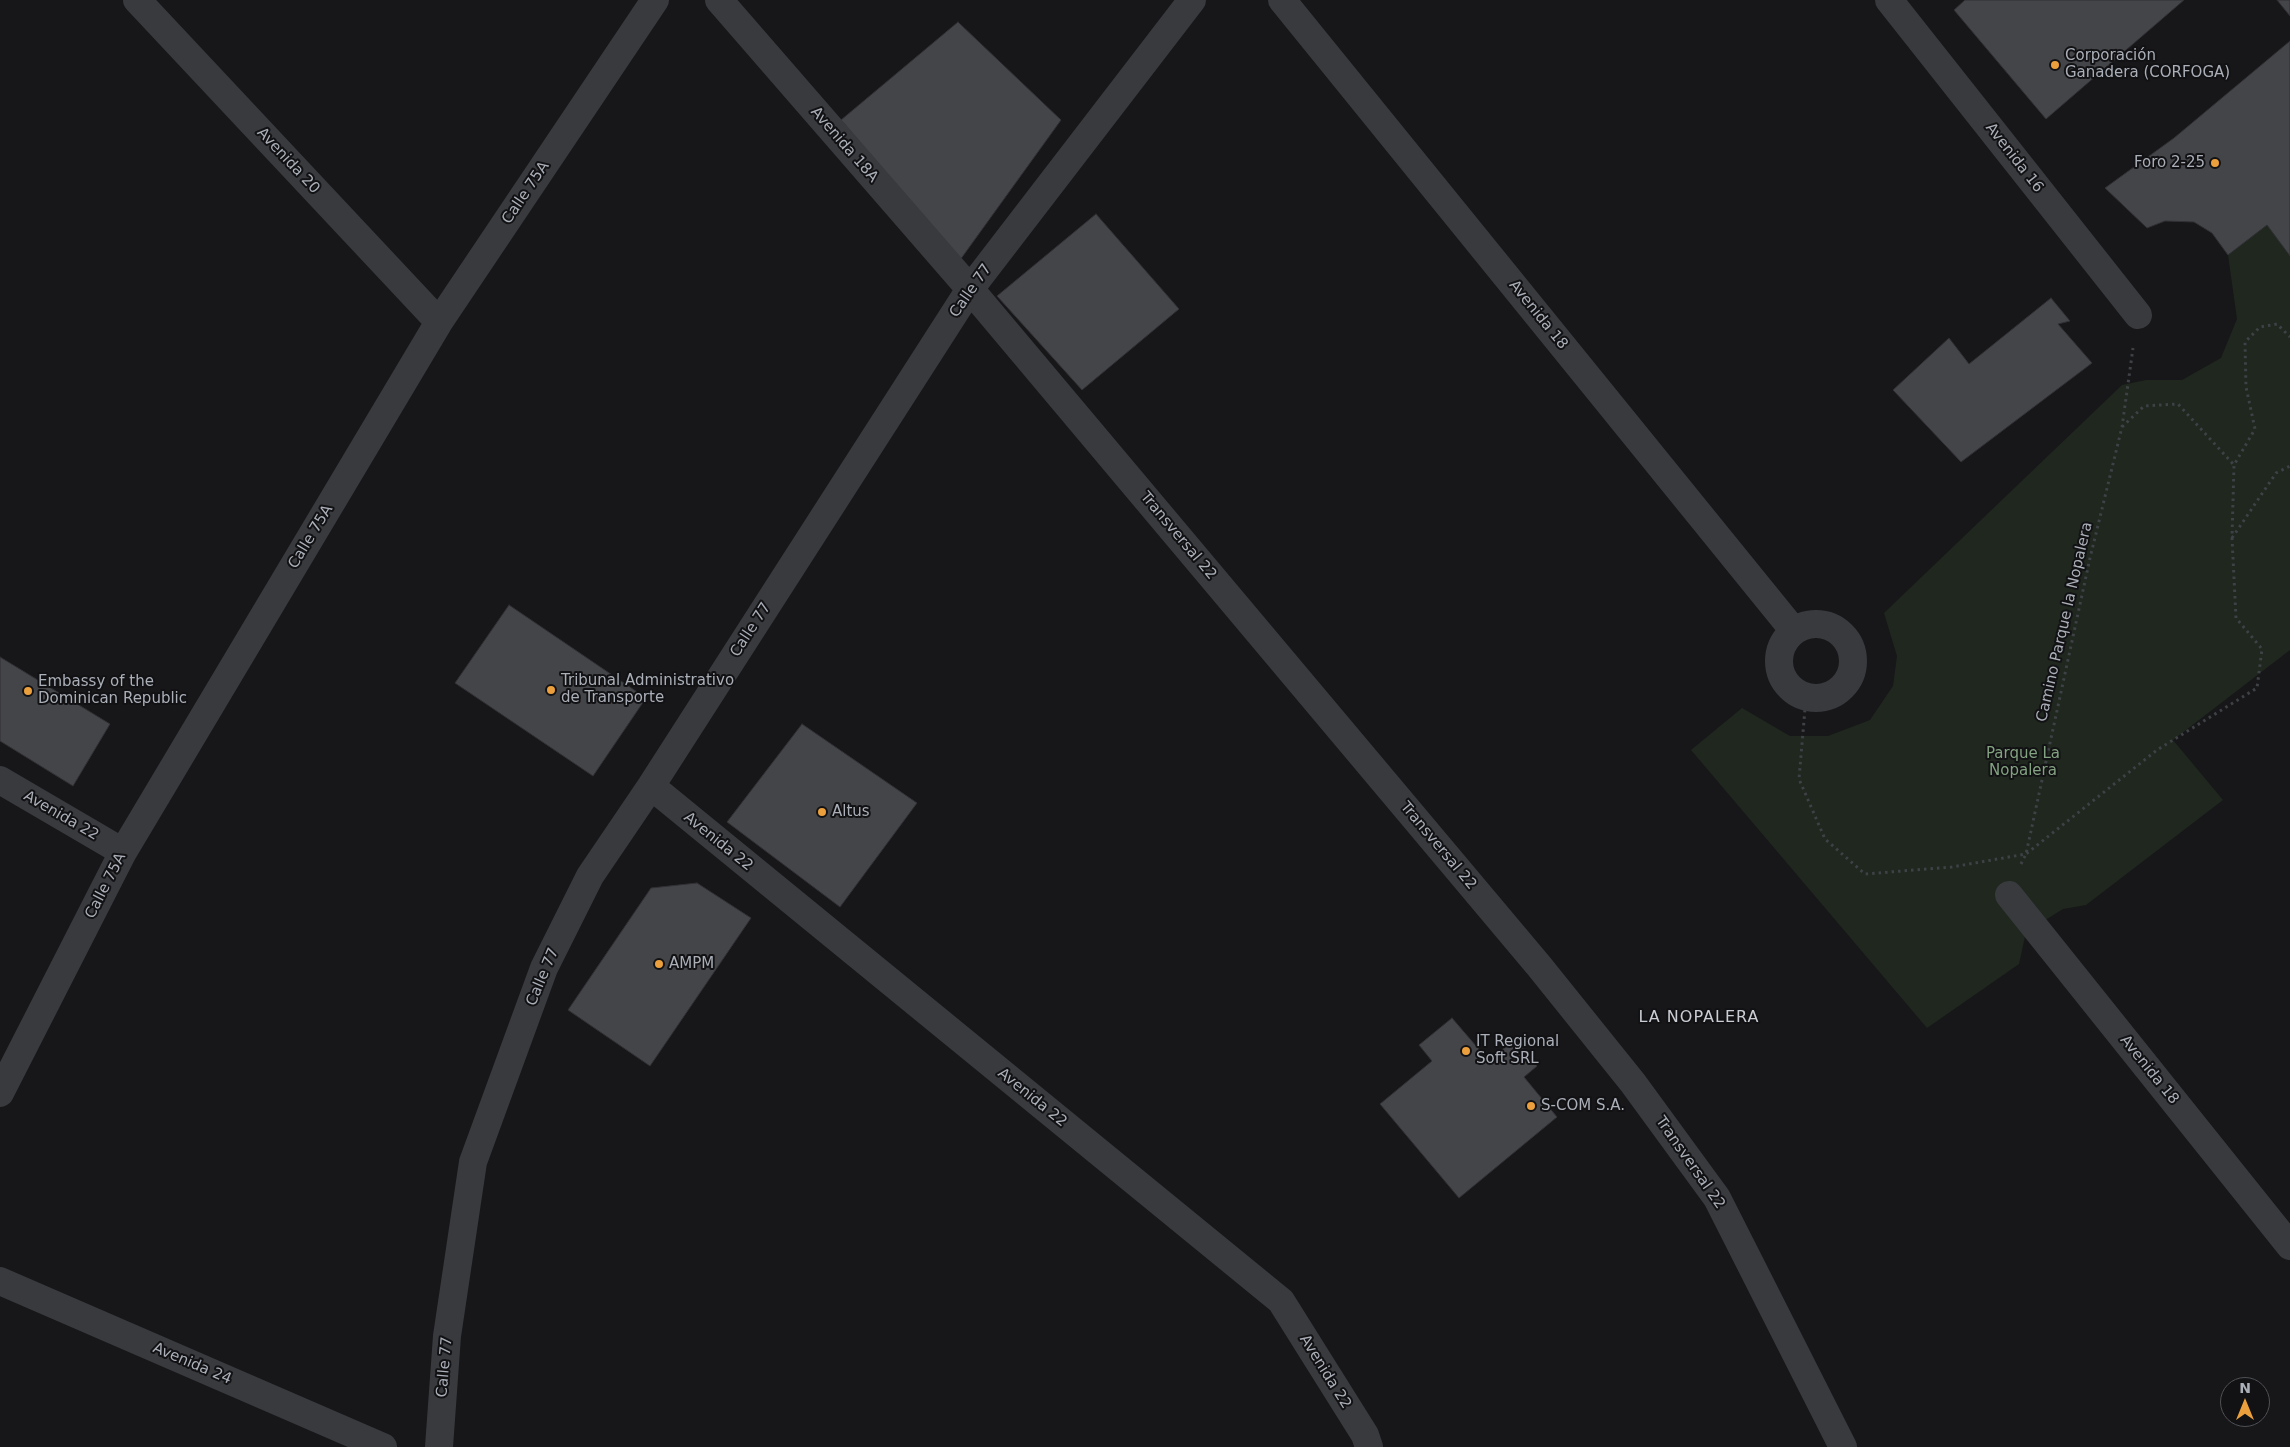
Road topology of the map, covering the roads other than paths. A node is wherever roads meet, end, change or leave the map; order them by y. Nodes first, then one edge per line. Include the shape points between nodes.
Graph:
1 (137, 0) edge
2 (656, 0) edge
3 (719, 0) edge
4 (1192, 0) edge
5 (1282, 0) edge
6 (1889, 0) edge
7 (970, 289) junction
8 (2138, 315) road end
9 (439, 322) junction
10 (1794, 631) junction
11 (0, 780) edge
12 (651, 786) junction
13 (123, 852) junction
14 (2009, 895) dead end
15 (0, 1093) edge
16 (2290, 1246) edge
17 (0, 1281) edge
18 (383, 1447) edge
19 (439, 1447) edge
20 (1369, 1447) edge
21 (1843, 1447) edge

1 - 9 street, Avenida 20
2 - 9 street, Calle 75A
3 - 7 street, Avenida 18A
4 - 7 street, Calle 77
5 - 10 street, Avenida 18
6 - 8 street, Avenida 16
7 - 12 street, Calle 77
7 - 21 street, Transversal 22 via 1539,966 1633,1083 1717,1198
9 - 13 street, Calle 75A
10 - 10 street via 1806,625 1831,626 1850,643 1854,655 1851,674 1840,690 1819,698 1806,697 1787,684 1781,673 1780,650
11 - 13 street, Avenida 22
12 - 19 street, Calle 77 via 590,876 544,968 473,1162 447,1336
12 - 20 street, Avenida 22 via 1281,1301 1365,1435
13 - 15 street, Calle 75A
14 - 16 street, Avenida 18
17 - 18 street, Avenida 24

